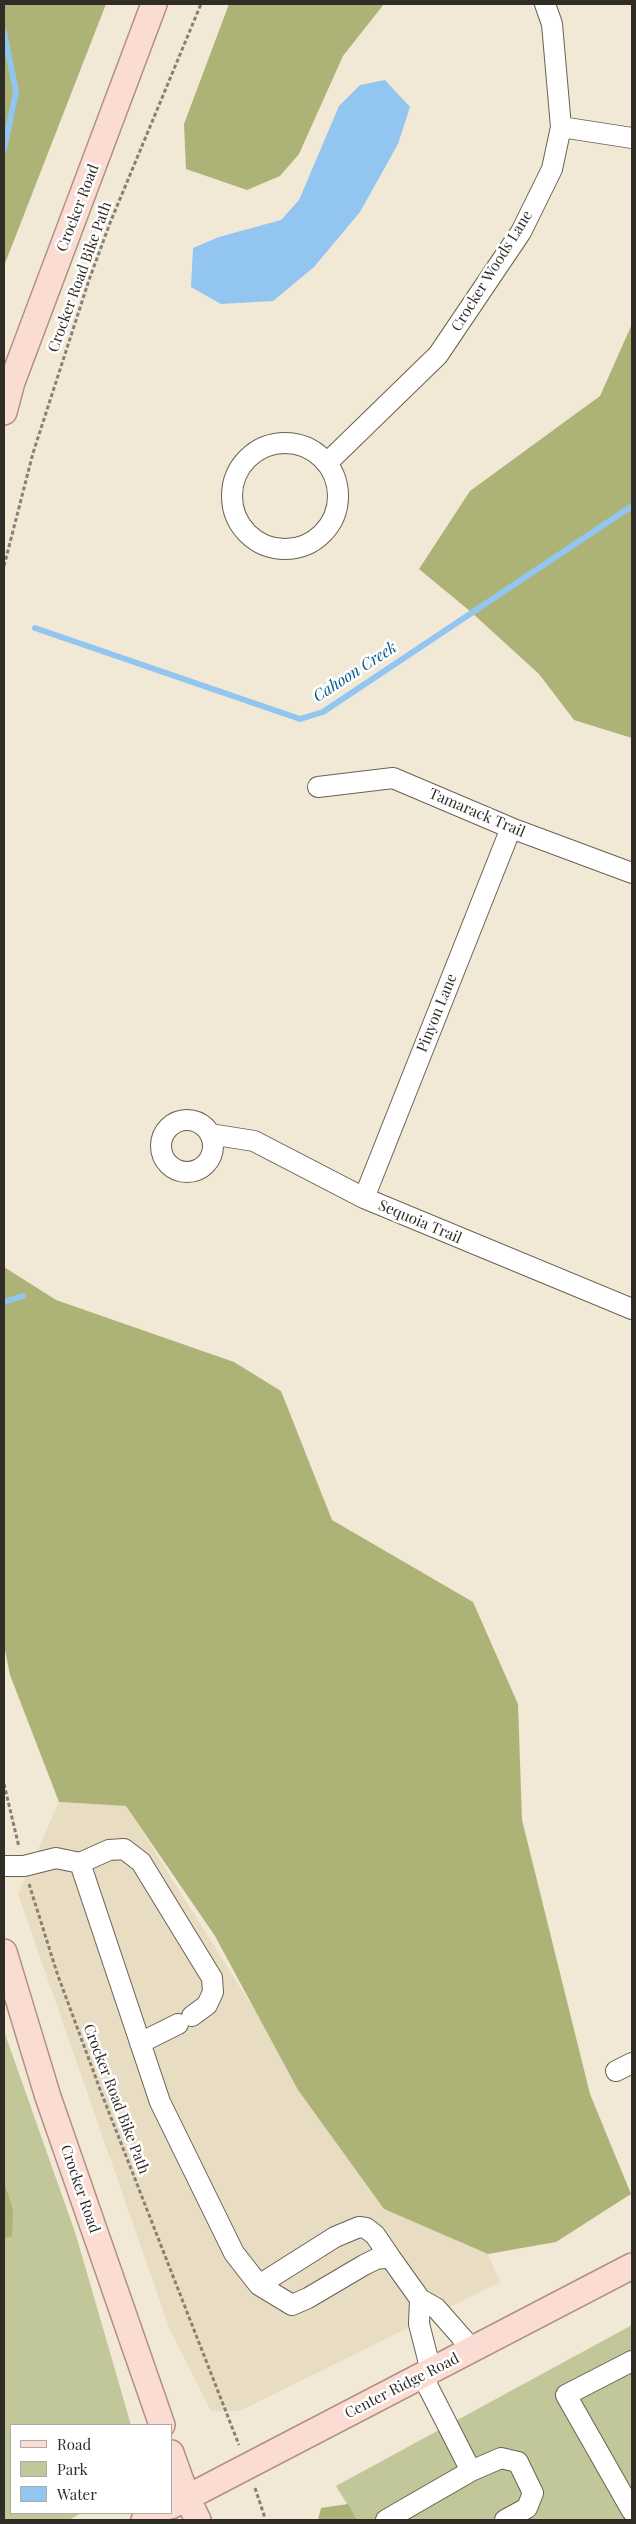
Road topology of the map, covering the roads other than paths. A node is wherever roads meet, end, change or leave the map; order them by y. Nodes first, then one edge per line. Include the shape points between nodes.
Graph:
1 (154, 4) edge
2 (545, 4) edge
3 (560, 127) junction
4 (632, 138) edge
5 (4, 412) edge
6 (327, 464) junction
7 (318, 787) dead end
8 (511, 828) junction
9 (632, 873) edge
10 (210, 1134) dead end
11 (364, 1198) junction
12 (632, 1309) edge
13 (80, 1863) junction
14 (4, 1866) edge
15 (4, 1952) edge
16 (140, 2043) junction
17 (390, 2257) junction
18 (632, 2266) edge
19 (259, 2286) junction
20 (420, 2299) junction
21 (472, 2349) junction
22 (630, 2367) edge
23 (427, 2373) junction
24 (162, 2424) edge
25 (172, 2459) edge
26 (471, 2471) junction
27 (179, 2502) edge
28 (632, 2512) edge
29 (157, 2514) edge
30 (144, 2520) edge
31 (198, 2520) edge
32 (386, 2520) edge
33 (505, 2520) edge

1 - 5 main road, Crocker Road via 16,372
2 - 3 street, Crocker Woods Lane via 552,24
3 - 4 street
3 - 6 street, Crocker Woods Lane via 552,169 521,232 438,355
6 - 6 street via 314,452 299,445 282,443 251,455 233,484 232,501 236,517 245,531 260,543 277,549 295,548 312,542 326,530 335,515 336,479
7 - 8 street, Tamarack Trail via 393,778
8 - 9 street, Tamarack Trail
8 - 11 street, Pinyon Lane
10 - 11 street, Sequoia Trail via 254,1141
11 - 12 street, Sequoia Trail
13 - 14 street via 56,1858 24,1866
13 - 16 street
13 - 16 street via 109,1850 124,1849 141,1862 212,1978 213,1992 206,2005 185,2020
15 - 24 main road, Crocker Road via 48,2097
16 - 19 street via 160,2102 234,2253
17 - 19 street via 376,2259 292,2305
17 - 19 street via 375,2235 359,2227 335,2237
17 - 20 street
18 - 21 main road, Center Ridge Road
20 - 21 street via 436,2308
20 - 23 street
21 - 23 main road, Center Ridge Road
22 - 28 street via 566,2395
23 - 26 street
23 - 27 main road, Center Ridge Road
25 - 27 main road
26 - 32 street
26 - 33 street via 501,2458 518,2462 533,2493 528,2508
27 - 31 main road
29 - 30 main road

